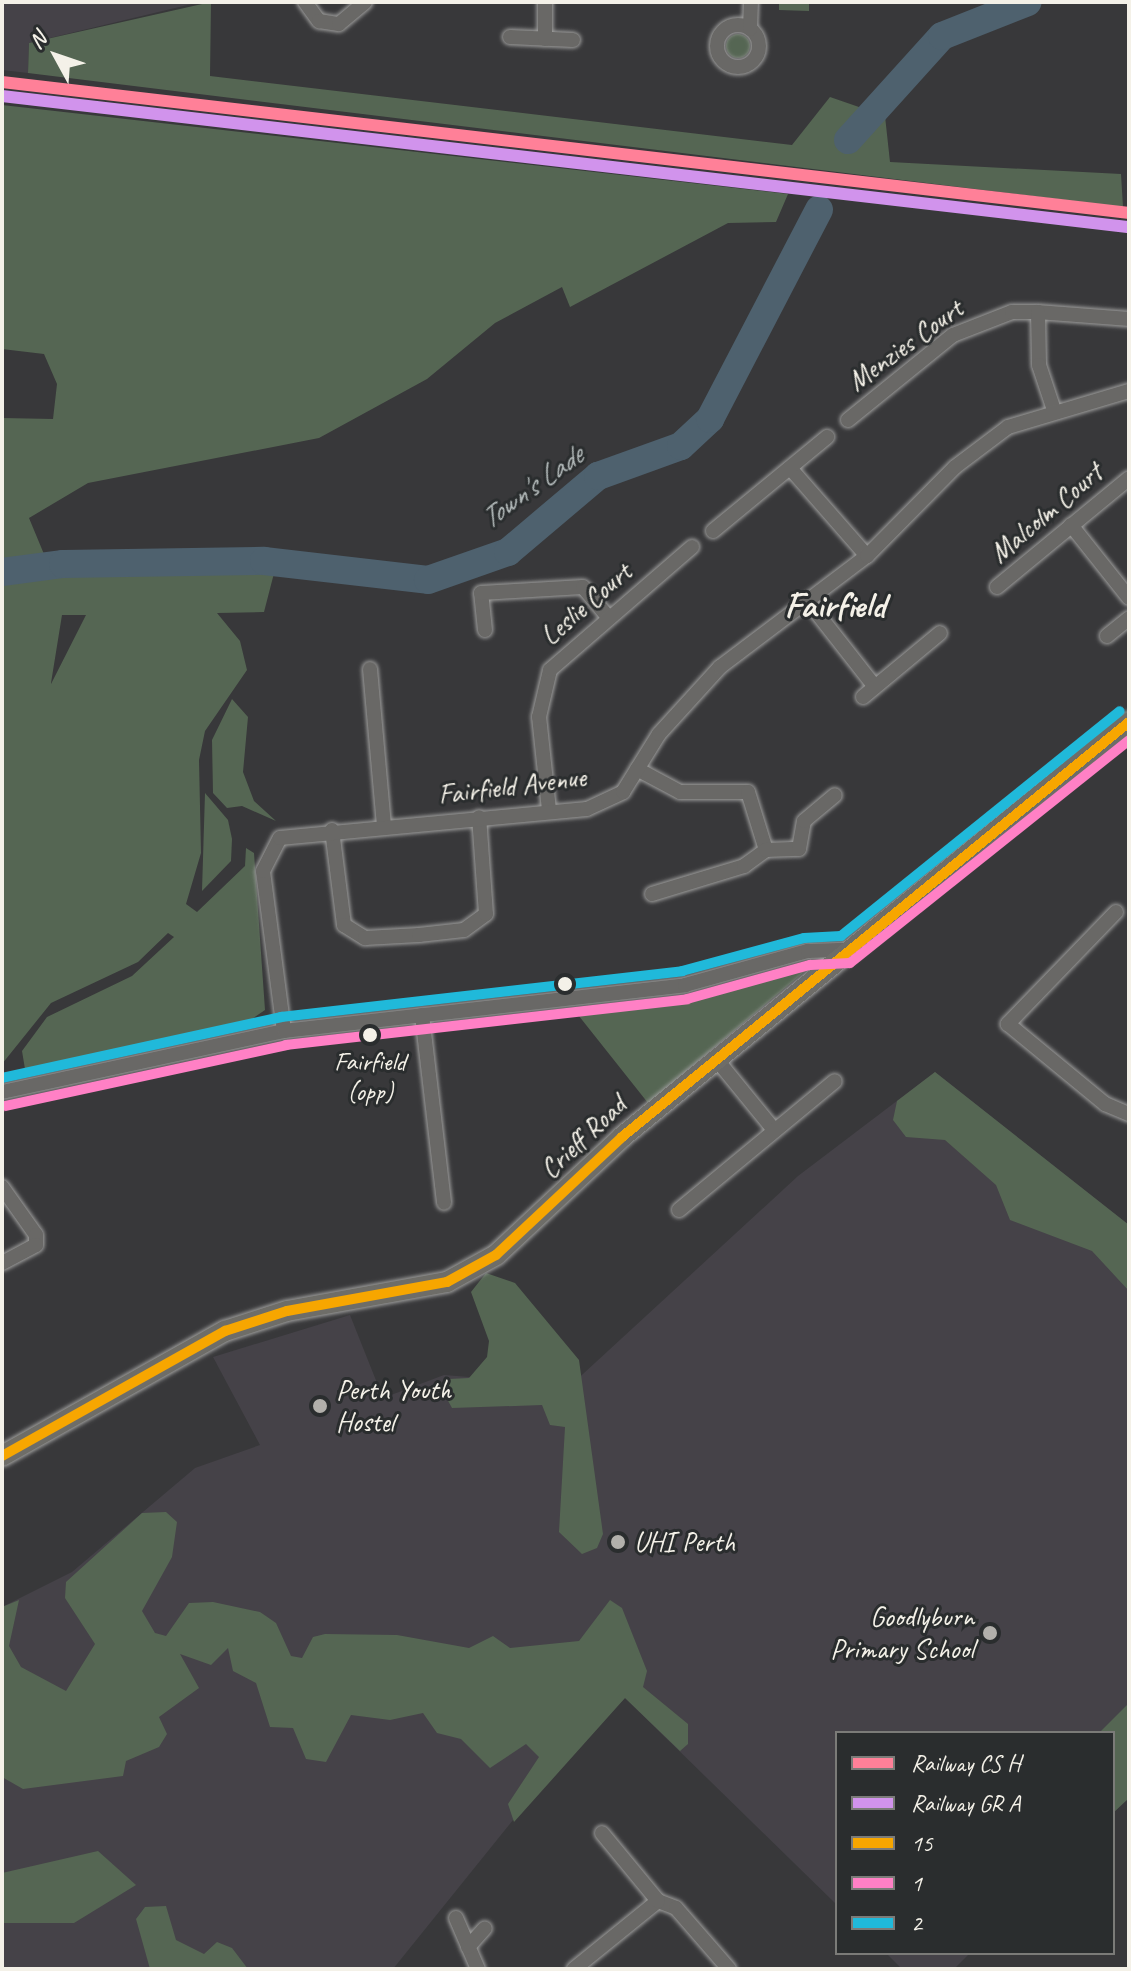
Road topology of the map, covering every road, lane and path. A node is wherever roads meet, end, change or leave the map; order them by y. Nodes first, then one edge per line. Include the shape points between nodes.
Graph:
1 (305, 2) edge
2 (365, 2) edge
3 (545, 2) edge
4 (751, 2) edge
5 (750, 29) dead end
6 (510, 37) dead end
7 (545, 39) junction
8 (573, 40) dead end
9 (1038, 312) junction
10 (1129, 319) edge
11 (1129, 391) edge
12 (1054, 410) junction
13 (848, 420) dead end
14 (827, 437) dead end
15 (790, 468) junction
16 (1129, 478) edge
17 (1071, 525) junction
18 (713, 531) dead end
19 (692, 547) dead end
20 (867, 556) junction
21 (997, 587) dead end
22 (1129, 598) edge
23 (810, 604) junction
24 (608, 617) junction
25 (1129, 618) edge
26 (485, 630) dead end
27 (940, 633) dead end
28 (1107, 636) dead end
29 (370, 669) dead end
30 (875, 687) junction
31 (863, 697) dead end
32 (1129, 722) edge
33 (637, 769) junction
34 (835, 795) dead end
35 (549, 810) junction
36 (479, 817) junction
37 (384, 825) junction
38 (332, 830) junction
39 (766, 850) junction
40 (652, 894) dead end
41 (1116, 912) dead end
42 (846, 950) junction
43 (422, 1015) junction
44 (284, 1031) junction
45 (717, 1060) junction
46 (835, 1081) dead end
47 (2, 1092) edge
48 (1129, 1114) edge
49 (774, 1130) junction
50 (2, 1187) edge
51 (444, 1203) dead end
52 (679, 1210) dead end
53 (2, 1263) edge
54 (2, 1456) edge
55 (602, 1833) dead end
56 (658, 1901) junction
57 (456, 1918) dead end
58 (485, 1928) dead end
59 (468, 1947) junction
60 (478, 1969) edge
61 (574, 1969) edge
62 (729, 1969) edge

1 - 2 street via 319,21 339,24
3 - 7 street
4 - 5 street
6 - 7 street
7 - 8 street
9 - 10 street, Menzies Court
9 - 12 street via 1039,365
9 - 13 street, Menzies Court via 999,314 966,327
11 - 12 street, Fairfield Avenue
12 - 20 street, Fairfield Avenue via 1008,427 955,467
14 - 15 street
15 - 18 street
15 - 20 street
16 - 17 street, Malcolm Court
17 - 21 street, Malcolm Court
17 - 22 street
19 - 24 street, Leslie Court
20 - 23 street, Fairfield Avenue
23 - 30 street
23 - 33 street, Fairfield Avenue via 720,667
24 - 26 street via 583,587 481,593
24 - 35 street, Leslie Court via 559,658 544,685 539,717
25 - 28 street
27 - 30 street
29 - 37 street
30 - 31 street
32 - 42 main road, Crieff Road
33 - 35 street, Fairfield Avenue via 611,798 587,809
33 - 39 street via 680,792 748,792
34 - 39 street via 804,821 799,849
35 - 36 street, Fairfield Avenue
36 - 37 street, Fairfield Avenue
36 - 38 street via 486,914 464,930 419,935 365,938 344,925
37 - 38 street, Fairfield Avenue
38 - 44 street, Fairfield Avenue via 290,834 265,858
39 - 40 street via 744,866
41 - 48 street via 1008,1024 1105,1104
42 - 43 street via 808,951 685,985
42 - 45 main road, Crieff Road
43 - 44 street
43 - 51 street
44 - 47 street
45 - 49 street
45 - 54 main road, Crieff Road via 476,1268 407,1292 258,1318 135,1377
46 - 49 street
49 - 52 street
50 - 53 street via 36,1235 36,1245
55 - 56 street
56 - 61 street
56 - 62 street via 676,1908
57 - 59 street
58 - 59 street
59 - 60 street

